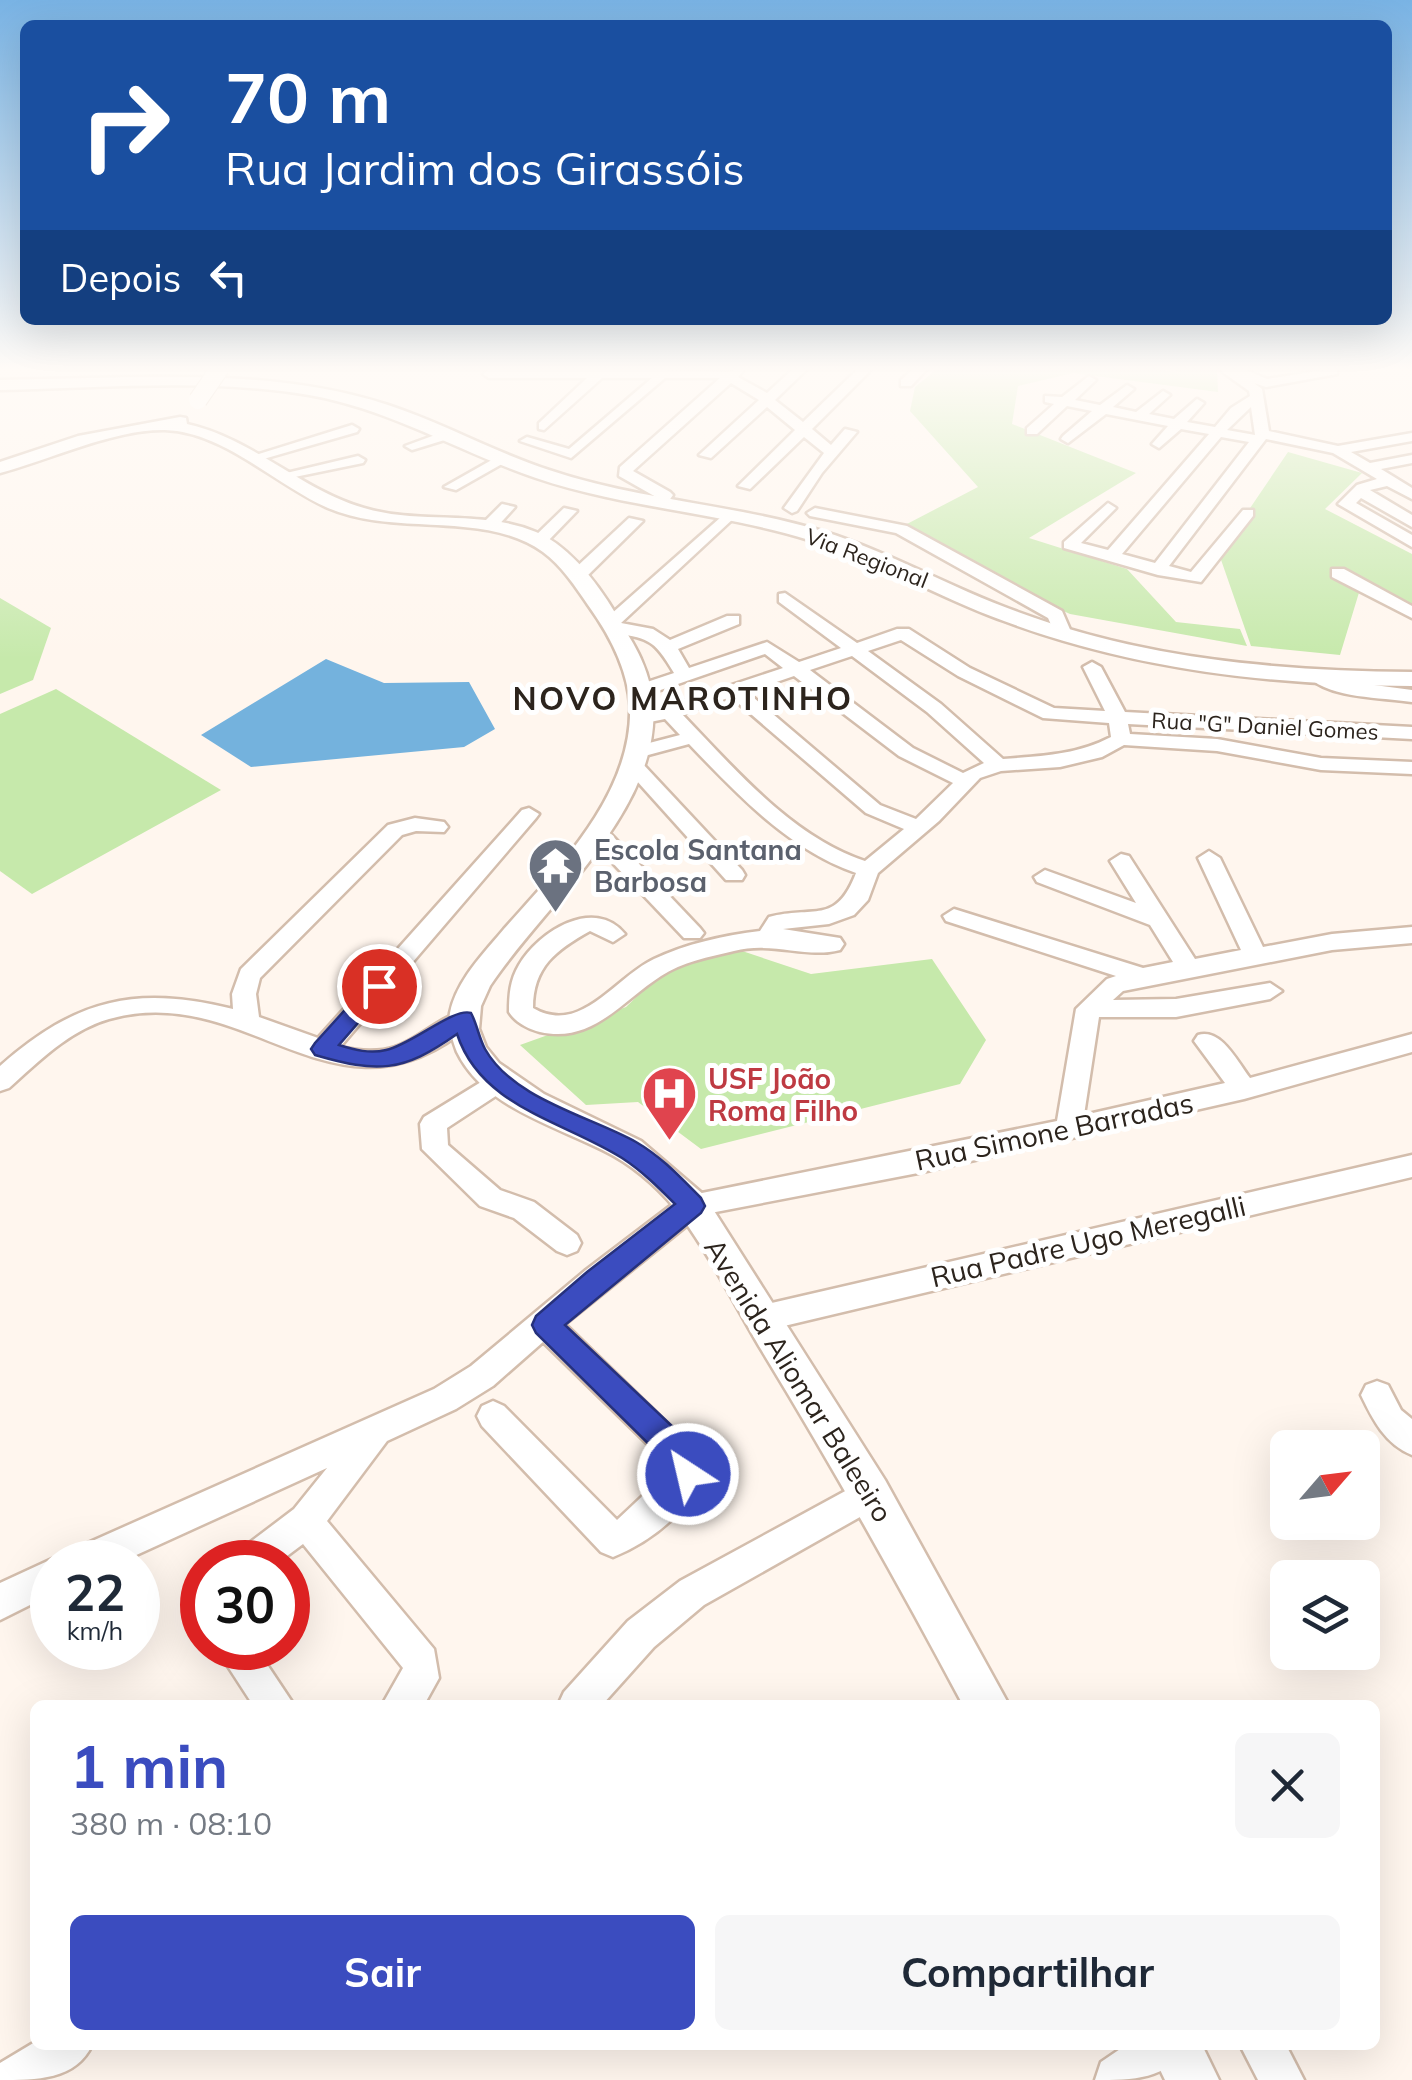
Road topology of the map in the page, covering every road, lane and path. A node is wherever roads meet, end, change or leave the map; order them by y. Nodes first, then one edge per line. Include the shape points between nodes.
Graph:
1 (266, 465) edge
2 (333, 465) edge
3 (492, 465) edge
4 (517, 465) edge
5 (630, 465) edge
6 (766, 465) edge
7 (823, 465) edge
8 (1189, 465) edge
9 (1239, 465) edge
10 (1361, 465) edge
11 (1381, 465) edge
12 (1366, 468) junction
13 (284, 475) junction
14 (1412, 481) edge
15 (1391, 483) junction
16 (744, 486) dead end
17 (451, 487) dead end
18 (1358, 494) junction
19 (1412, 494) edge
20 (661, 502) junction
21 (506, 507) dead end
22 (792, 508) dead end
23 (1108, 508) dead end
24 (569, 511) dead end
25 (815, 513) dead end
26 (1248, 513) dead end
27 (730, 515) junction
28 (635, 520) dead end
29 (489, 526) junction
30 (1412, 526) edge
31 (539, 540) junction
32 (1412, 542) edge
33 (1110, 558) junction
34 (1158, 570) junction
35 (1338, 573) dead end
36 (577, 576) junction
37 (784, 598) dead end
38 (1412, 614) edge
39 (733, 620) dead end
40 (613, 625) junction
41 (1063, 634) junction
42 (668, 647) junction
43 (852, 649) junction
44 (1092, 667) dead end
45 (797, 668) junction
46 (684, 674) junction
47 (1318, 677) junction
48 (1412, 679) edge
49 (734, 690) junction
50 (1412, 696) edge
51 (645, 728) junction
52 (1120, 729) junction
53 (1412, 733) edge
54 (693, 737) junction
55 (998, 764) junction
56 (1412, 768) edge
57 (964, 781) junction
58 (529, 814) dead end
59 (437, 827) dead end
60 (919, 828) junction
61 (598, 833) junction
62 (1209, 858) dead end
63 (1121, 861) dead end
64 (868, 870) junction
65 (734, 875) dead end
66 (1044, 877) dead end
67 (954, 916) dead end
68 (1156, 919) junction
69 (778, 930) junction
70 (614, 934) dead end
71 (692, 934) dead end
72 (1412, 935) edge
73 (832, 944) dead end
74 (1255, 955) junction
75 (1188, 967) junction
76 (1142, 976) junction
77 (1270, 991) dead end
78 (1088, 1009) junction
79 (463, 1018) junction
80 (248, 1022) junction
81 (1207, 1041) dead end
82 (323, 1049) junction
83 (1407, 1054) edge
84 (0, 1081) edge
85 (499, 1081) junction
86 (1244, 1089) junction
87 (1069, 1127) junction
88 (1412, 1166) edge
89 (692, 1206) junction
90 (567, 1243) dead end
91 (763, 1318) junction
92 (546, 1325) junction
93 (1377, 1396) dead end
94 (492, 1416) dead end
95 (374, 1434) junction
96 (1412, 1440) edge
97 (871, 1493) junction
98 (306, 1521) junction
99 (134, 1540) edge
100 (281, 1540) edge
101 (30, 1587) edge
102 (0, 1602) edge
103 (250, 1670) edge
104 (271, 1700) edge
105 (406, 1700) edge
106 (582, 1700) edge
107 (984, 1700) edge
108 (62, 2050) edge
109 (1156, 2050) edge
110 (1177, 2050) edge
111 (1265, 2050) edge
112 (1116, 2077) dead end
113 (13, 2080) edge
114 (1193, 2080) edge
115 (1282, 2080) edge

1 - 13 main road
2 - 13 street
3 - 17 street
4 - 20 main road, Via Regional
5 - 20 street via 626,476 665,495
6 - 16 street
7 - 22 street
8 - 33 street
9 - 34 street
10 - 12 street
11 - 12 street
12 - 15 street
13 - 29 main road via 368,515
14 - 15 street
15 - 18 street via 1366,486
15 - 19 street
18 - 30 street
18 - 32 street via 1346,504
20 - 27 main road, Via Regional
21 - 29 street
23 - 33 street via 1070,544
24 - 31 street
25 - 41 street via 876,522 924,540 1050,611
26 - 34 street via 1193,578
27 - 40 street
27 - 41 main road, Via Regional via 844,544
28 - 36 street
29 - 31 main road
31 - 36 main road
33 - 34 street
35 - 38 street
36 - 40 main road
37 - 43 street
39 - 42 street
40 - 42 street via 634,627
40 - 51 main road via 633,660
41 - 47 main road, Via Regional via 1174,660
42 - 46 street
43 - 45 street
43 - 52 street via 902,633 1042,712 1078,714
43 - 55 street
44 - 52 street
45 - 46 street via 760,648
45 - 49 street
45 - 57 street via 906,752
46 - 51 street
47 - 48 main road, Via Regional
47 - 50 street
49 - 51 street
49 - 60 street via 873,809
51 - 54 street
51 - 54 street
51 - 61 main road
51 - 65 street
52 - 53 street, Rua "G" Daniel Gomes
52 - 55 street via 1095,753
52 - 56 street via 1322,764
54 - 64 street via 791,828
55 - 57 street
57 - 60 street
58 - 82 street
59 - 80 street via 395,830 249,976
60 - 64 street
61 - 71 street
61 - 79 main road via 487,968
62 - 74 street
63 - 68 street
64 - 69 street via 846,910
66 - 68 street
67 - 76 street
68 - 75 street
69 - 70 street via 657,968 604,1012 560,1026 521,1012 520,995 536,952 585,924
69 - 73 street via 801,945
72 - 74 street
74 - 75 street
75 - 76 street
76 - 78 street via 1115,986
77 - 78 street via 1176,1008
78 - 87 street
79 - 82 street via 424,1046 386,1060
79 - 85 main road, Avenida Aliomar Baleeiro via 475,1053
80 - 82 street
80 - 84 street via 174,1003 104,1010 54,1033
81 - 86 street
83 - 86 street, Rua Simone Barradas
85 - 89 main road, Avenida Aliomar Baleeiro via 629,1150
85 - 90 street via 433,1124 435,1149 490,1198 524,1210
86 - 87 street, Rua Simone Barradas
87 - 89 street, Rua Simone Barradas
88 - 91 street, Rua Padre Ugo Meregalli
89 - 91 main road, Avenida Aliomar Baleeiro
89 - 92 street
91 - 97 main road, Avenida Aliomar Baleeiro
92 - 94 street via 681,1455 684,1482 629,1534 613,1540
92 - 95 street via 482,1376
93 - 96 street
95 - 98 street
95 - 99 street
97 - 106 street via 692,1593 641,1634
97 - 107 main road, Avenida Aliomar Baleeiro
98 - 100 street
98 - 105 street via 421,1662 417,1687
101 - 102 street
103 - 104 street
108 - 113 street
109 - 112 street
110 - 114 main road
111 - 115 street

